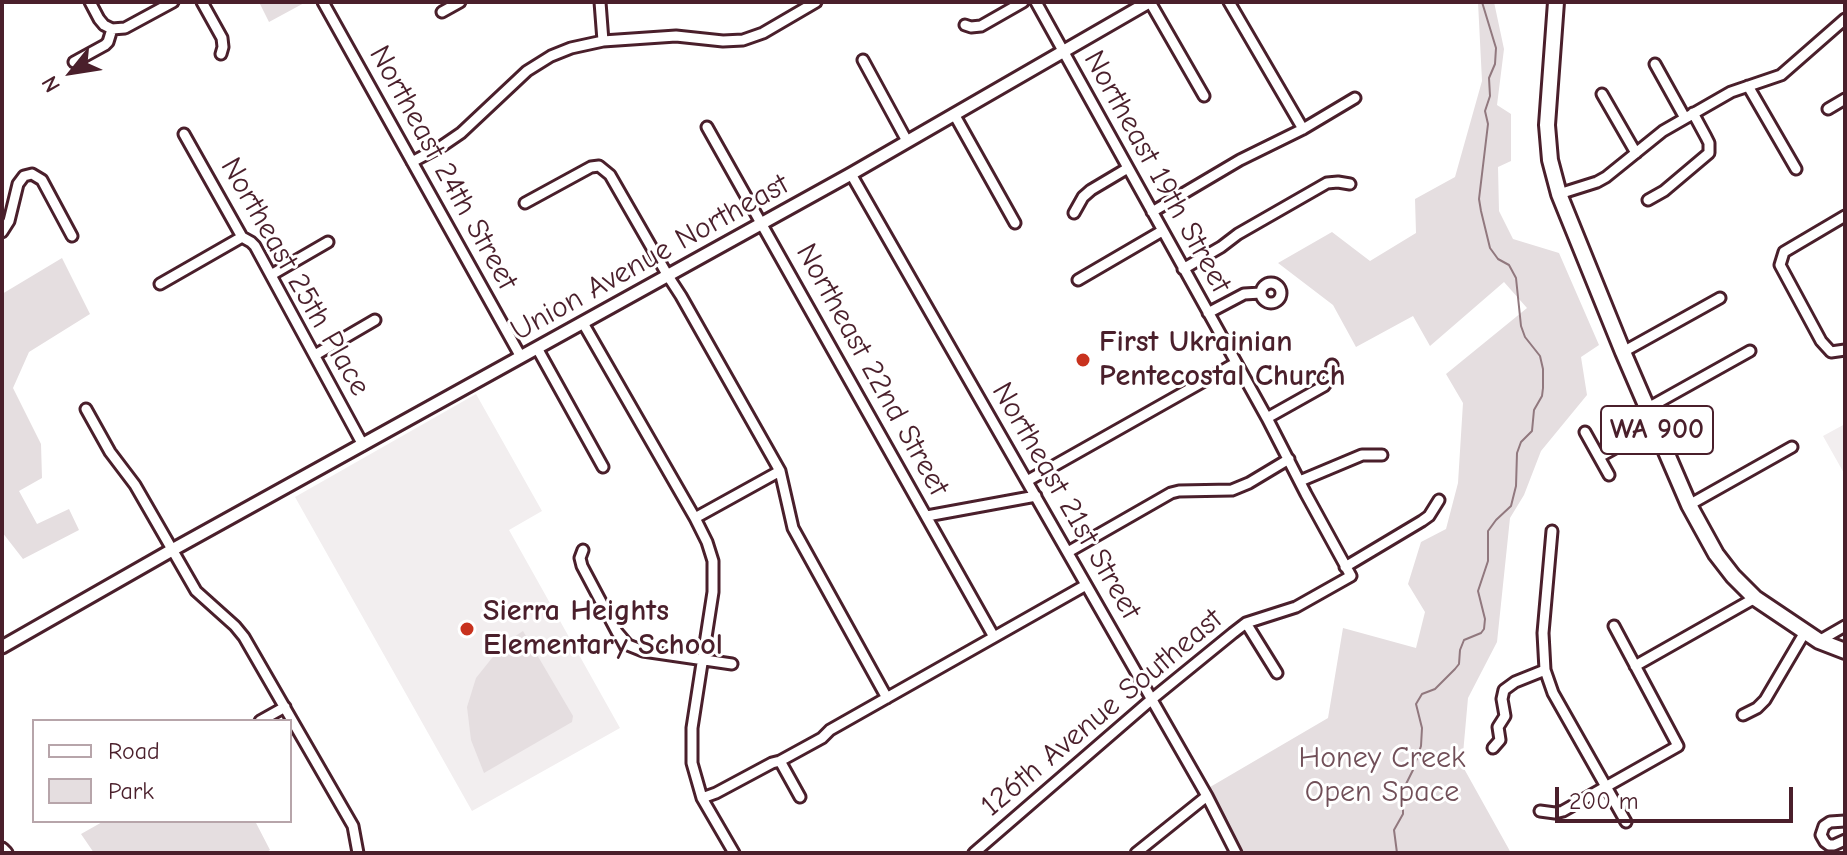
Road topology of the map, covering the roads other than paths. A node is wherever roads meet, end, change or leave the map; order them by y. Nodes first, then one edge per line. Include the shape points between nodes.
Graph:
1 (90, 2) edge
2 (173, 2) edge
3 (202, 2) edge
4 (323, 2) edge
5 (460, 2) edge
6 (600, 2) edge
7 (816, 2) edge
8 (1023, 2) edge
9 (1036, 2) edge
10 (1149, 2) edge
11 (1229, 2) edge
12 (1556, 2) edge
13 (442, 12) dead end
14 (1845, 19) edge
15 (965, 25) dead end
16 (112, 29) junction
17 (603, 41) junction
18 (1063, 52) junction
19 (221, 54) dead end
20 (863, 60) dead end
21 (74, 62) dead end
22 (1655, 64) dead end
23 (1748, 86) junction
24 (1602, 94) dead end
25 (1204, 96) dead end
26 (1355, 98) dead end
27 (1845, 99) edge
28 (1828, 109) dead end
29 (954, 114) junction
30 (1689, 115) junction
31 (707, 127) dead end
32 (1303, 129) junction
33 (184, 134) dead end
34 (907, 141) junction
35 (1636, 153) junction
36 (412, 162) junction
37 (1128, 168) junction
38 (1796, 169) dead end
39 (851, 174) junction
40 (1350, 184) dead end
41 (1559, 194) junction
42 (1648, 200) dead end
43 (525, 203) dead end
44 (1152, 212) junction
45 (1074, 213) dead end
46 (1845, 216) edge
47 (1015, 223) dead end
48 (762, 224) junction
49 (1162, 231) junction
50 (2, 232) edge
51 (72, 236) dead end
52 (242, 237) junction
53 (328, 242) dead end
54 (1183, 269) junction
55 (271, 275) junction
56 (668, 276) junction
57 (1078, 280) dead end
58 (160, 284) dead end
59 (1261, 293) dead end
60 (1720, 298) dead end
61 (1208, 313) junction
62 (375, 320) dead end
63 (583, 323) junction
64 (537, 348) junction
65 (1845, 350) edge
66 (1750, 351) dead end
67 (1623, 352) junction
68 (315, 355) junction
69 (521, 357) junction
70 (1236, 363) junction
71 (1332, 365) dead end
72 (1648, 408) junction
73 (86, 409) dead end
74 (1267, 418) junction
75 (1655, 426) junction
76 (1585, 432) dead end
77 (363, 445) junction
78 (1792, 447) dead end
79 (1382, 455) dead end
80 (1599, 457) junction
81 (1289, 459) junction
82 (603, 467) dead end
83 (780, 471) junction
84 (1609, 475) dead end
85 (1027, 481) junction
86 (1300, 481) junction
87 (1036, 496) junction
88 (1439, 500) dead end
89 (1689, 505) junction
90 (927, 516) junction
91 (695, 518) junction
92 (1552, 531) dead end
93 (172, 550) junction
94 (583, 550) dead end
95 (1068, 552) junction
96 (1348, 572) junction
97 (1086, 585) junction
98 (1755, 598) junction
99 (1246, 623) junction
100 (1614, 626) dead end
101 (1845, 626) edge
102 (1805, 632) junction
103 (994, 637) junction
104 (1819, 641) junction
105 (2, 647) edge
106 (1845, 651) edge
107 (702, 660) junction
108 (732, 664) dead end
109 (1635, 666) junction
110 (1545, 670) junction
111 (1277, 673) dead end
112 (887, 698) junction
113 (1152, 699) junction
114 (285, 707) junction
115 (1743, 715) dead end
116 (264, 719) edge
117 (292, 719) edge
118 (292, 719) edge
119 (1493, 748) dead end
120 (780, 761) junction
121 (1605, 788) junction
122 (1207, 796) junction
123 (800, 797) dead end
124 (702, 798) junction
125 (1540, 811) dead end
126 (1845, 821) edge
127 (1626, 822) dead end
128 (1845, 840) edge
129 (358, 853) edge
130 (734, 853) edge
131 (974, 853) edge
132 (1136, 853) edge
133 (1236, 853) edge

1 - 16 street
2 - 16 street via 125,28
3 - 19 street via 222,38
4 - 36 street, Northeast 24th Street
5 - 13 street
6 - 17 street
7 - 17 street via 743,40 676,36
8 - 15 street via 981,26
9 - 18 street, Northeast 19th Street
10 - 18 street, Union Avenue Northeast
10 - 25 street
11 - 32 street
12 - 41 main road, WA 900 via 1547,125
14 - 23 street via 1781,75
16 - 21 street via 105,45
17 - 36 street via 541,61 461,133
18 - 29 street, Union Avenue Northeast
18 - 37 street, Northeast 19th Street
20 - 34 street
22 - 30 street
23 - 30 street
23 - 38 street
24 - 35 street
26 - 32 street
27 - 28 street
29 - 34 street, Union Avenue Northeast
29 - 47 street
30 - 35 street
30 - 42 street via 1706,137 1709,153
31 - 48 street, Northeast 22nd Street
32 - 44 street
33 - 52 street, Northeast 25th Place
34 - 39 street, Union Avenue Northeast
35 - 41 street via 1597,182
36 - 69 street, Northeast 24th Street
37 - 44 street, Northeast 19th Street
37 - 45 street via 1091,190
39 - 48 street, Union Avenue Northeast
39 - 85 street, Northeast 21st Street
40 - 54 street via 1327,183
41 - 67 main road, WA 900
43 - 56 street via 582,170 599,166 610,175
44 - 49 street, Northeast 19th Street
46 - 65 street via 1784,252 1780,265 1821,341 1831,352
48 - 56 street, Union Avenue Northeast
48 - 90 street, Northeast 22nd Street
49 - 54 street, Northeast 19th Street
49 - 57 street
50 - 51 street via 18,184 32,174 42,180
52 - 55 street, Northeast 25th Place via 255,246
52 - 58 street
53 - 55 street
54 - 61 street, Northeast 19th Street
55 - 68 street, Northeast 25th Place
56 - 63 street, Union Avenue Northeast
56 - 83 street
59 - 61 street via 1239,295
60 - 67 street
61 - 70 street, Northeast 19th Street
62 - 68 street
63 - 64 street, Union Avenue Northeast
63 - 91 street
64 - 69 street, Union Avenue Northeast
64 - 82 street
66 - 72 street
67 - 72 main road, WA 900
68 - 77 street, Northeast 25th Place
69 - 77 street, Union Avenue Northeast
70 - 74 street, Northeast 19th Street
70 - 85 street
71 - 74 street via 1324,386
72 - 75 main road, WA 900
73 - 93 street
74 - 81 street, Northeast 19th Street
75 - 80 street
75 - 89 main road, WA 900
76 - 80 street
77 - 93 street, Union Avenue Northeast
78 - 89 street
79 - 86 street via 1362,455
80 - 84 street
81 - 86 street, Northeast 19th Street
81 - 95 street via 1232,490 1163,496
83 - 91 street
83 - 112 street via 793,528
85 - 87 street, Northeast 21st Street
86 - 96 street, Northeast 19th Street
87 - 90 street
87 - 95 street, Northeast 21st Street
88 - 96 street, 126th Avenue Southeast via 1429,516
89 - 98 main road, WA 900 via 1716,554
90 - 103 street, Northeast 22nd Street
91 - 107 street via 707,542 714,577
92 - 110 street
93 - 105 street, Union Avenue Northeast
93 - 114 street via 196,591 244,637
94 - 107 street via 582,566 628,645
95 - 97 street, Northeast 21st Street
96 - 99 street, 126th Avenue Southeast via 1296,607
97 - 103 street
97 - 113 street, Northeast 21st Street
98 - 102 main road, WA 900
98 - 109 street
99 - 111 street
99 - 113 street, 126th Avenue Southeast
100 - 109 street
101 - 104 street
102 - 104 main road, WA 900
102 - 115 street via 1765,700
103 - 112 street
104 - 106 main road, WA 900
107 - 108 street
107 - 124 street via 691,750
109 - 121 street via 1678,746
110 - 119 street via 1504,690 1505,716
110 - 121 street
112 - 120 street
113 - 122 street, Northeast 21st Street
113 - 131 street, 126th Avenue Southeast
114 - 116 street
114 - 118 street
117 - 129 street via 353,826
120 - 123 street
120 - 124 street
121 - 125 street via 1563,811
121 - 127 street
122 - 132 street
122 - 133 street, Northeast 21st Street
124 - 130 street
126 - 128 street via 1830,822 1821,835 1829,845

